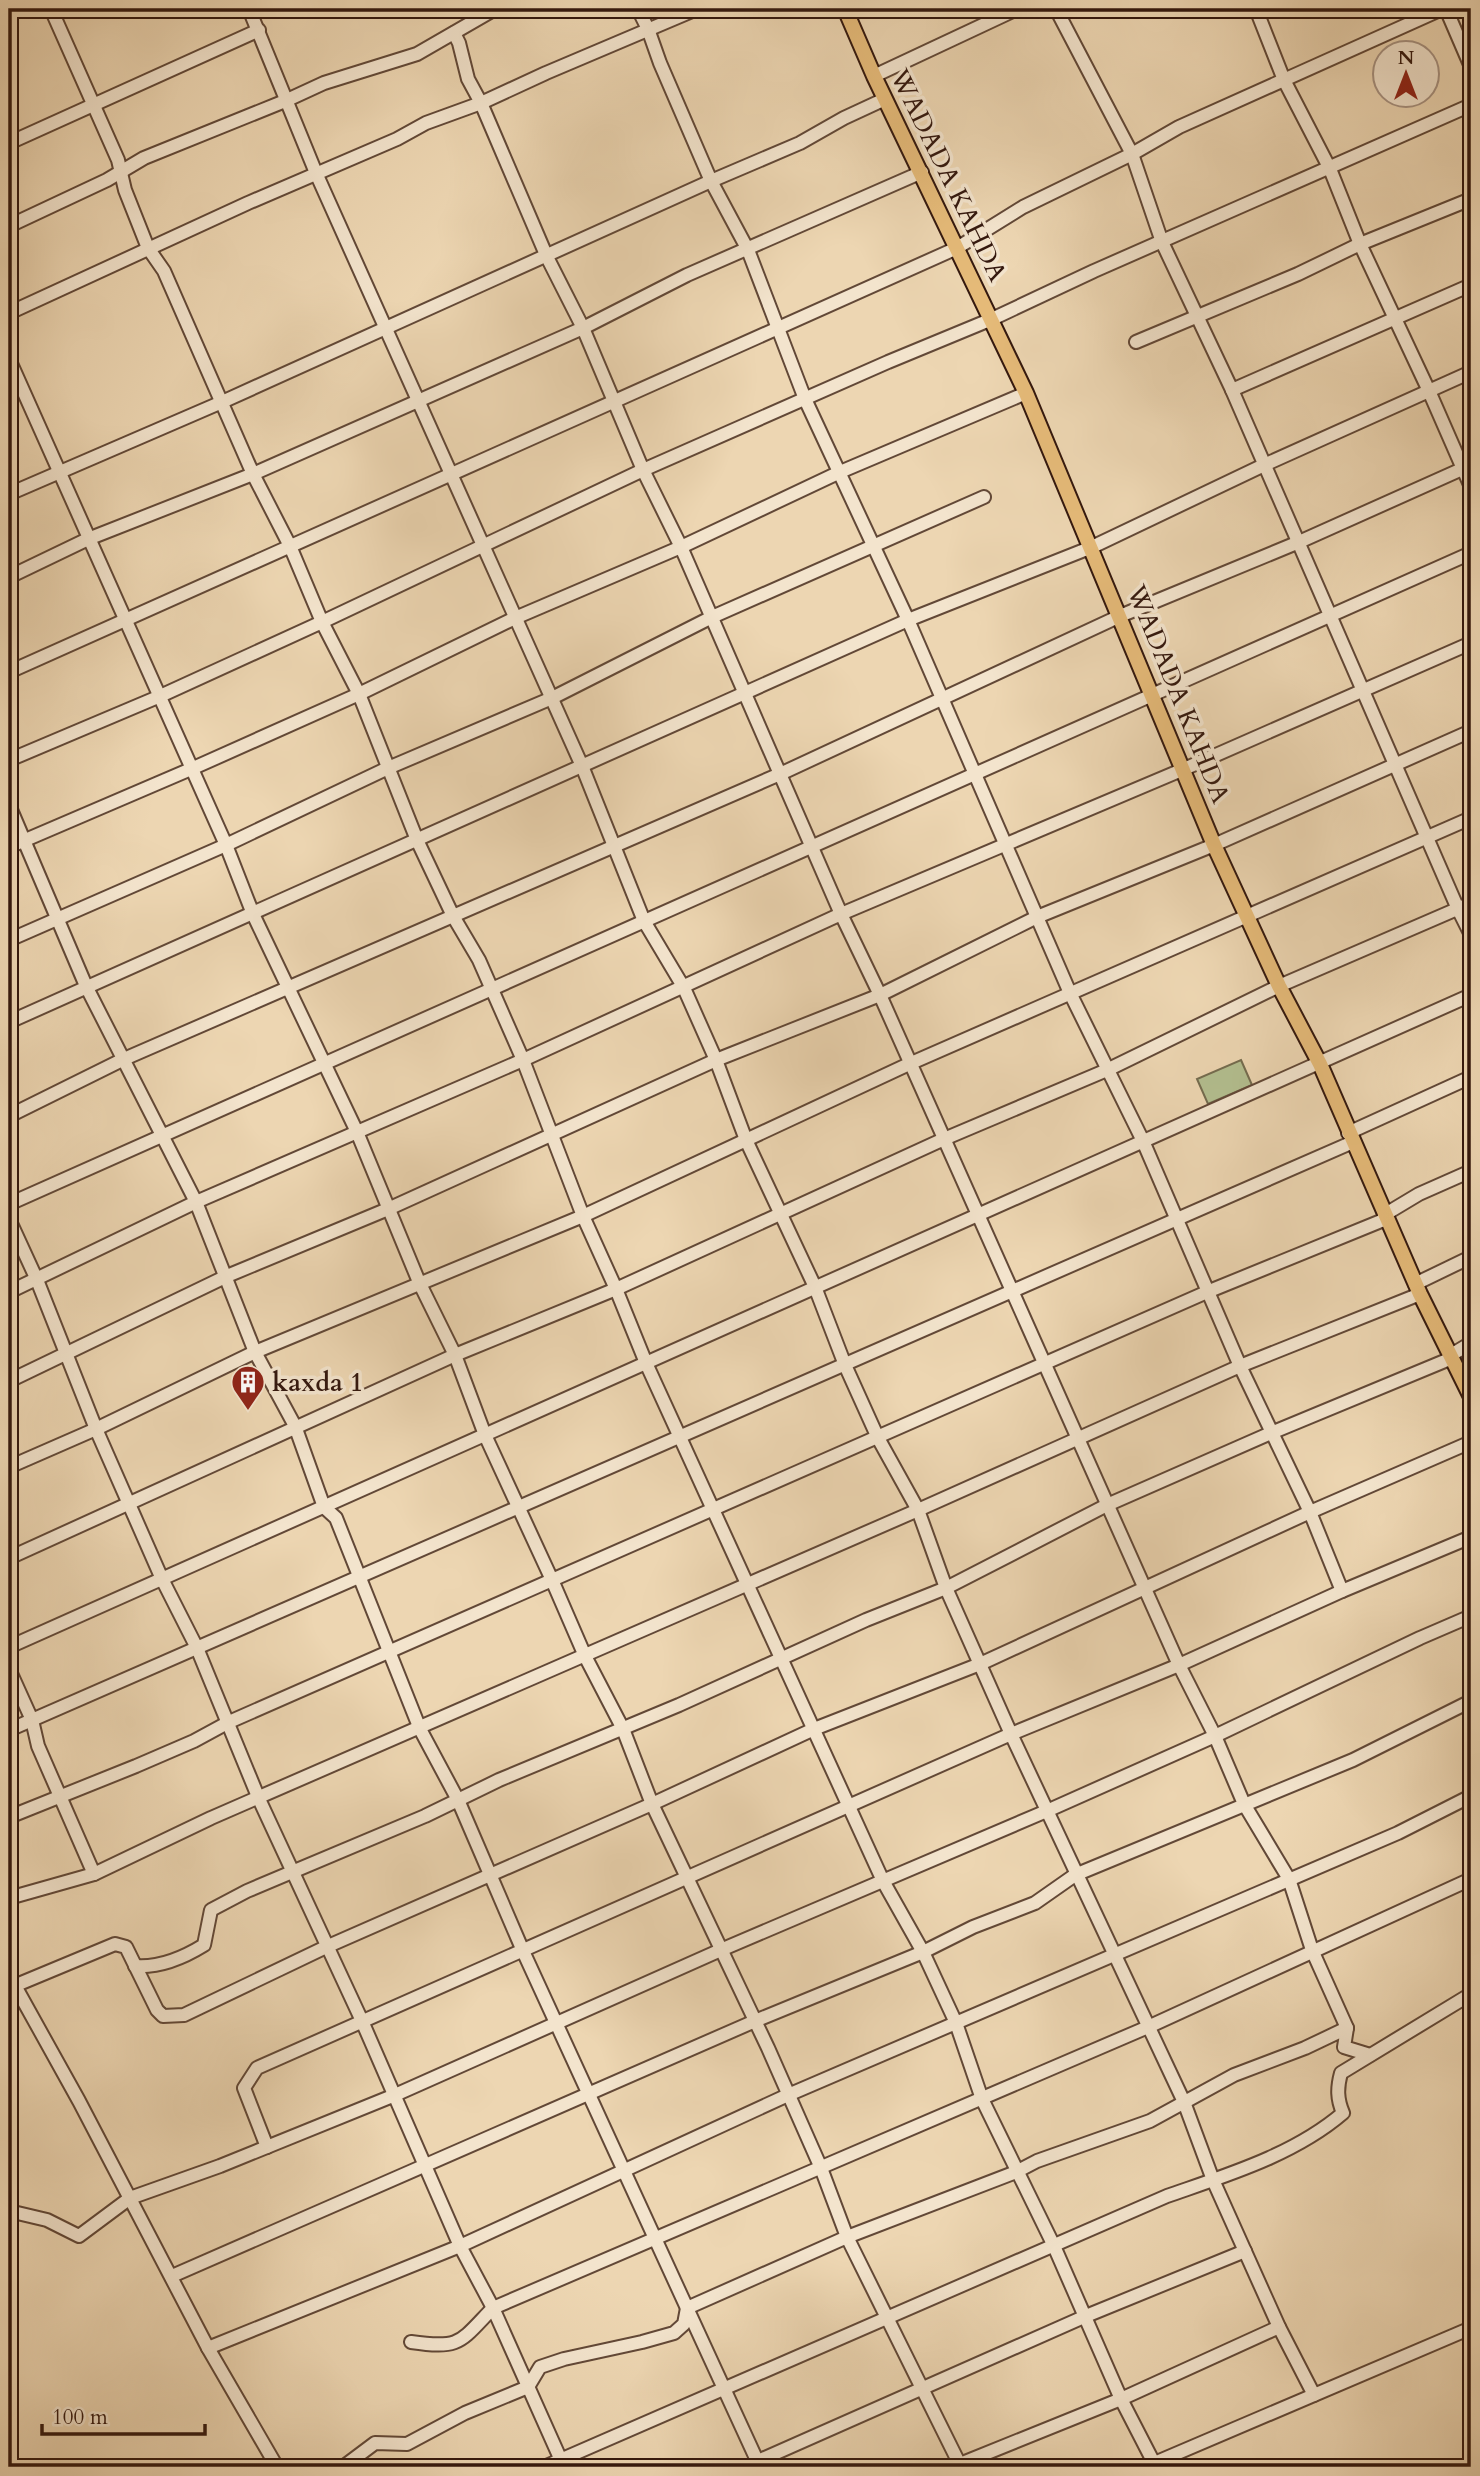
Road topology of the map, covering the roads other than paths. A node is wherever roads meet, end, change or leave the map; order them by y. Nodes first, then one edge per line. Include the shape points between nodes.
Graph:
1 (51, 9) edge
2 (249, 9) edge
3 (495, 9) edge
4 (638, 9) edge
5 (697, 9) edge
6 (845, 9) edge
7 (1017, 9) edge
8 (1056, 9) edge
9 (1256, 9) edge
10 (1444, 9) edge
11 (648, 29) junction
12 (259, 30) junction
13 (454, 33) junction
14 (1471, 67) edge
15 (874, 76) junction
16 (1284, 80) junction
17 (885, 99) junction
18 (285, 101) junction
19 (481, 103) junction
20 (94, 105) junction
21 (1471, 105) edge
22 (9, 143) edge
23 (1132, 154) junction
24 (1330, 169) junction
25 (120, 170) junction
26 (922, 172) junction
27 (316, 173) junction
28 (711, 181) junction
29 (1471, 199) edge
30 (9, 226) edge
31 (1162, 242) junction
32 (1360, 244) junction
33 (148, 248) junction
34 (957, 248) junction
35 (748, 250) junction
36 (547, 257) junction
37 (1471, 285) edge
38 (9, 313) edge
39 (1198, 317) junction
40 (1395, 317) junction
41 (992, 319) junction
42 (386, 327) junction
43 (778, 327) junction
44 (583, 328) junction
45 (1136, 342) dead end
46 (9, 359) edge
47 (1471, 372) edge
48 (1232, 390) junction
49 (1429, 391) junction
50 (1026, 393) junction
51 (805, 399) junction
52 (418, 400) junction
53 (614, 401) junction
54 (222, 402) junction
55 (1264, 465) junction
56 (1467, 466) edge
57 (643, 470) junction
58 (60, 472) junction
59 (840, 472) junction
60 (253, 474) junction
61 (452, 475) junction
62 (1471, 487) edge
63 (9, 494) edge
64 (984, 497) dead end
65 (88, 539) junction
66 (1299, 542) junction
67 (290, 546) junction
68 (484, 546) junction
69 (681, 547) junction
70 (874, 547) junction
71 (1092, 547) junction
72 (1471, 554) edge
73 (9, 577) edge
74 (1332, 615) junction
75 (1120, 616) junction
76 (712, 617) junction
77 (515, 618) junction
78 (127, 620) junction
79 (908, 620) junction
80 (322, 622) junction
81 (1471, 643) edge
82 (9, 672) edge
83 (1364, 690) junction
84 (746, 693) junction
85 (359, 694) junction
86 (1153, 694) junction
87 (159, 697) junction
88 (552, 698) junction
89 (943, 698) junction
90 (1471, 731) edge
91 (9, 760) edge
92 (1396, 764) junction
93 (582, 766) junction
94 (388, 768) junction
95 (191, 769) junction
96 (1184, 769) junction
97 (975, 773) junction
98 (780, 774) junction
99 (9, 805) edge
100 (1471, 818) edge
101 (1428, 837) junction
102 (24, 840) junction
103 (417, 840) junction
104 (1006, 844) junction
105 (226, 845) junction
106 (614, 845) junction
107 (1214, 845) junction
108 (813, 846) junction
109 (9, 847) edge
110 (1471, 903) edge
111 (1458, 909) junction
112 (253, 914) junction
113 (841, 914) junction
114 (453, 916) junction
115 (1248, 916) junction
116 (1037, 917) junction
117 (59, 919) junction
118 (644, 921) junction
119 (1471, 934) edge
120 (9, 940) edge
121 (86, 986) junction
122 (1279, 986) junction
123 (288, 988) junction
124 (684, 988) junction
125 (491, 989) junction
126 (1070, 993) junction
127 (880, 995) junction
128 (1471, 995) edge
129 (9, 1023) edge
130 (124, 1059) junction
131 (523, 1060) junction
132 (716, 1060) junction
133 (325, 1063) junction
134 (1320, 1063) junction
135 (909, 1064) junction
136 (1107, 1070) junction
137 (1471, 1077) edge
138 (9, 1116) edge
139 (357, 1132) junction
140 (164, 1135) junction
141 (552, 1135) junction
142 (1351, 1137) junction
143 (944, 1139) junction
144 (746, 1140) junction
145 (1143, 1141) junction
146 (1471, 1171) edge
147 (196, 1202) junction
148 (9, 1204) edge
149 (388, 1209) junction
150 (978, 1214) junction
151 (583, 1216) junction
152 (780, 1216) junction
153 (1385, 1217) junction
154 (9, 1219) edge
155 (1178, 1220) junction
156 (1471, 1257) edge
157 (227, 1276) junction
158 (37, 1280) junction
159 (419, 1282) junction
160 (815, 1287) junction
161 (616, 1289) junction
162 (1418, 1289) junction
163 (9, 1292) edge
164 (1013, 1292) junction
165 (1208, 1292) junction
166 (1471, 1343) edge
167 (65, 1352) junction
168 (255, 1353) junction
169 (455, 1355) junction
170 (1451, 1356) junction
171 (646, 1363) junction
172 (1045, 1364) junction
173 (845, 1365) junction
174 (1240, 1366) junction
175 (9, 1381) edge
176 (1471, 1397) edge
177 (295, 1426) junction
178 (96, 1429) junction
179 (1271, 1433) junction
180 (485, 1435) junction
181 (679, 1437) junction
182 (878, 1438) junction
183 (1077, 1439) junction
184 (1471, 1442) edge
185 (9, 1467) edge
186 (130, 1504) junction
187 (1107, 1505) junction
188 (324, 1507) junction
189 (519, 1507) junction
190 (712, 1510) junction
191 (918, 1510) junction
192 (1310, 1512) junction
193 (1471, 1537) edge
194 (9, 1558) edge
195 (358, 1577) junction
196 (162, 1579) junction
197 (552, 1580) junction
198 (747, 1583) junction
199 (946, 1588) junction
200 (1144, 1589) junction
201 (1342, 1591) junction
202 (1471, 1616) edge
203 (9, 1647) edge
204 (197, 1648) junction
205 (388, 1653) junction
206 (584, 1656) junction
207 (781, 1657) junction
208 (980, 1664) junction
209 (1179, 1665) junction
210 (9, 1669) edge
211 (1471, 1700) edge
212 (32, 1720) junction
213 (229, 1722) junction
214 (814, 1728) junction
215 (420, 1729) junction
216 (623, 1729) junction
217 (9, 1730) edge
218 (1011, 1734) junction
219 (1215, 1736) junction
220 (62, 1796) junction
221 (1471, 1796) edge
222 (259, 1799) junction
223 (458, 1800) junction
224 (652, 1804) junction
225 (1244, 1804) junction
226 (849, 1806) junction
227 (1049, 1810) junction
228 (9, 1817) edge
229 (293, 1873) junction
230 (94, 1874) junction
231 (1076, 1874) junction
232 (492, 1875) junction
233 (689, 1877) junction
234 (1289, 1879) junction
235 (1471, 1879) edge
236 (883, 1881) junction
237 (9, 1898) edge
238 (326, 1947) junction
239 (723, 1949) junction
240 (523, 1951) junction
241 (1312, 1951) junction
242 (923, 1952) junction
243 (1116, 1956) junction
244 (135, 1966) junction
245 (11, 1981) edge
246 (1471, 1994) edge
247 (362, 2021) junction
248 (755, 2021) junction
249 (555, 2022) junction
250 (956, 2023) junction
251 (1148, 2027) junction
252 (1347, 2028) junction
253 (1370, 2055) junction
254 (589, 2094) junction
255 (395, 2095) junction
256 (788, 2095) junction
257 (982, 2099) junction
258 (1184, 2102) junction
259 (267, 2147) junction
260 (425, 2167) junction
261 (821, 2168) junction
262 (624, 2170) junction
263 (1016, 2172) junction
264 (1213, 2180) junction
265 (130, 2198) junction
266 (9, 2211) edge
267 (848, 2237) junction
268 (655, 2239) junction
269 (460, 2246) junction
270 (1054, 2246) junction
271 (1245, 2251) junction
272 (172, 2276) junction
273 (493, 2308) junction
274 (687, 2308) junction
275 (1086, 2316) junction
276 (889, 2318) junction
277 (1279, 2327) junction
278 (1471, 2328) edge
279 (411, 2342) dead end
280 (208, 2348) junction
281 (528, 2387) junction
282 (724, 2388) junction
283 (922, 2388) junction
284 (1314, 2395) junction
285 (1121, 2399) junction
286 (562, 2463) edge
287 (759, 2464) edge
288 (961, 2466) edge
289 (1152, 2466) edge
290 (277, 2467) edge
291 (343, 2467) edge
292 (544, 2467) edge

1 - 20 street
2 - 12 street
3 - 13 street
4 - 11 street
5 - 11 street
6 - 15 main road, WADADA KAHDA
7 - 15 street
8 - 23 street
9 - 16 street
10 - 14 street
10 - 16 street
11 - 19 street
11 - 28 street
12 - 18 street
12 - 20 street
13 - 18 street via 417,54 324,83
13 - 19 street
15 - 17 main road, WADADA KAHDA
16 - 23 street via 1179,127
16 - 24 street
17 - 26 main road, WADADA KAHDA
17 - 28 street via 800,143
18 - 25 street
18 - 27 street
19 - 27 street
19 - 36 street
20 - 22 street
20 - 25 street
21 - 24 street
23 - 31 street
23 - 34 street via 1023,207
24 - 31 street
24 - 32 street
25 - 30 street
25 - 33 street
26 - 34 main road, WADADA KAHDA
26 - 35 street
27 - 33 street
27 - 42 street
28 - 35 street
28 - 36 street
29 - 32 street
31 - 39 street
31 - 41 street
32 - 39 street
32 - 40 street
33 - 38 street
33 - 54 street via 164,271
34 - 41 main road, WADADA KAHDA
34 - 43 street
35 - 43 street
35 - 44 street
36 - 42 street
36 - 44 street
37 - 40 street
39 - 45 street
39 - 48 street
40 - 48 street
40 - 49 street
41 - 50 main road, WADADA KAHDA
41 - 51 street
42 - 52 street
42 - 54 street
43 - 51 street
43 - 53 street
44 - 52 street
44 - 53 street
46 - 58 street
47 - 49 street
48 - 55 street
49 - 55 street
49 - 56 street
50 - 59 street
50 - 71 main road, WADADA KAHDA
51 - 57 street
51 - 59 street
52 - 60 street
52 - 61 street
53 - 57 street
53 - 61 street
54 - 58 street
54 - 60 street
55 - 66 street
55 - 71 street
56 - 62 street
56 - 66 street
57 - 68 street
57 - 69 street
58 - 63 street
58 - 65 street
59 - 69 street
59 - 70 street
60 - 65 street
60 - 67 street
61 - 67 street
61 - 68 street
64 - 70 street
65 - 73 street
65 - 78 street
66 - 74 street
66 - 75 street
67 - 78 street
67 - 80 street
68 - 77 street
68 - 80 street
69 - 76 street
69 - 77 street
70 - 76 street
70 - 79 street
71 - 75 main road, WADADA KAHDA
71 - 79 street
72 - 74 street
74 - 83 street
74 - 86 street
75 - 86 main road, WADADA KAHDA
75 - 89 street
76 - 84 street
76 - 88 street
77 - 85 street
77 - 88 street
78 - 82 street
78 - 87 street
79 - 84 street
79 - 89 street
80 - 85 street
80 - 87 street
81 - 83 street
83 - 92 street
83 - 96 street
84 - 93 street
84 - 98 street
85 - 94 street
85 - 95 street
86 - 96 main road, WADADA KAHDA
86 - 97 street
87 - 91 street
87 - 95 street
88 - 93 street
88 - 94 street
89 - 97 street
89 - 98 street
90 - 92 street
92 - 101 street
92 - 107 street
93 - 103 street
93 - 106 street
94 - 103 street
94 - 105 street
95 - 102 street
95 - 105 street
96 - 104 street
96 - 107 main road, WADADA KAHDA
97 - 104 street
97 - 108 street
98 - 106 street
98 - 108 street
99 - 102 street
100 - 101 street
101 - 111 street
101 - 115 street
102 - 109 street
102 - 117 street
103 - 112 street
103 - 114 street
104 - 113 street
104 - 116 street
105 - 112 street
105 - 117 street
106 - 114 street
106 - 118 street
107 - 115 main road, WADADA KAHDA
107 - 116 street
108 - 113 street
108 - 118 street
110 - 111 street
111 - 119 street
111 - 122 street
112 - 121 street
112 - 123 street
113 - 124 street
113 - 127 street
114 - 123 street
114 - 125 street
115 - 122 main road, WADADA KAHDA
115 - 126 street
116 - 126 street
116 - 127 street
117 - 120 street
117 - 121 street
118 - 124 street
118 - 125 street
121 - 129 street
121 - 130 street
122 - 134 main road, WADADA KAHDA
122 - 136 street
123 - 130 street
123 - 133 street
124 - 131 street
124 - 132 street
125 - 131 street
125 - 133 street
126 - 135 street
126 - 136 street
127 - 132 street
127 - 135 street
128 - 134 street
130 - 138 street
130 - 140 street
131 - 139 street
131 - 141 street
132 - 141 street
132 - 144 street
133 - 139 street
133 - 140 street
134 - 142 main road, WADADA KAHDA
134 - 145 street
135 - 143 street
135 - 144 street
136 - 143 street
136 - 145 street
137 - 142 street
139 - 147 street
139 - 149 street
140 - 147 street
140 - 148 street
141 - 149 street
141 - 151 street
142 - 153 main road, WADADA KAHDA
142 - 155 street
143 - 150 street
143 - 152 street
144 - 151 street
144 - 152 street
145 - 150 street
145 - 155 street
146 - 153 street via 1419,1194
147 - 157 street
147 - 158 street
149 - 157 street
149 - 159 street
150 - 160 street
150 - 164 street
151 - 159 street
151 - 161 street
152 - 160 street
152 - 161 street
153 - 162 main road, WADADA KAHDA
153 - 165 street
154 - 158 street
155 - 164 street
155 - 165 street
156 - 162 street
157 - 167 street
157 - 168 street
158 - 163 street
158 - 167 street
159 - 168 street
159 - 169 street
160 - 171 street
160 - 173 street
161 - 169 street
161 - 171 street
162 - 170 main road, WADADA KAHDA
162 - 174 street
164 - 172 street
164 - 173 street
165 - 172 street
165 - 174 street
166 - 170 street
167 - 175 street
167 - 178 street
168 - 177 street
168 - 178 street
169 - 177 street
169 - 180 street
170 - 176 main road, WADADA KAHDA
170 - 179 street
171 - 180 street
171 - 181 street
172 - 182 street
172 - 183 street
173 - 181 street
173 - 182 street
174 - 179 street
174 - 183 street
177 - 186 street
177 - 188 street
178 - 185 street
178 - 186 street
179 - 187 street
179 - 192 street
180 - 188 street
180 - 189 street
181 - 189 street
181 - 190 street
182 - 190 street
182 - 191 street
183 - 187 street
183 - 191 street
184 - 192 street
186 - 194 street
186 - 196 street
187 - 199 street
187 - 200 street
188 - 195 street via 336,1518
188 - 196 street
189 - 195 street
189 - 197 street
190 - 197 street
190 - 198 street
191 - 198 street
191 - 199 street
192 - 200 street
192 - 201 street
193 - 201 street
195 - 204 street
195 - 205 street
196 - 203 street
196 - 204 street
197 - 205 street
197 - 206 street
198 - 206 street
198 - 207 street
199 - 207 street
199 - 208 street
200 - 208 street
200 - 209 street
201 - 209 street
202 - 219 street
204 - 212 street
204 - 213 street
205 - 213 street
205 - 215 street
206 - 215 street
206 - 216 street
207 - 214 street
207 - 216 street
208 - 214 street
208 - 218 street
209 - 218 street
209 - 219 street
210 - 212 street
211 - 225 street via 1353,1760
212 - 217 street
212 - 220 street via 38,1746
213 - 220 street
213 - 222 street
214 - 224 street
214 - 226 street
215 - 222 street
215 - 223 street
216 - 223 street
216 - 224 street
218 - 226 street
218 - 227 street
219 - 225 street
219 - 227 street
220 - 228 street
220 - 230 street
221 - 234 street
222 - 229 street
222 - 230 street
223 - 229 street
223 - 232 street
224 - 232 street
224 - 233 street
225 - 231 street
225 - 234 street
226 - 233 street
226 - 236 street
227 - 231 street
227 - 236 street
229 - 238 street
229 - 244 street via 211,1910 204,1945 188,1955 151,1967
230 - 237 street
231 - 242 street via 1035,1903
231 - 243 street
232 - 238 street
232 - 240 street
233 - 239 street
233 - 240 street
234 - 241 street
234 - 243 street
235 - 241 street
236 - 239 street
236 - 242 street
238 - 244 street via 184,2015 163,2016 157,2010
238 - 247 street
239 - 248 street
239 - 249 street
240 - 247 street
240 - 249 street
241 - 251 street
241 - 252 street
242 - 248 street
242 - 250 street
243 - 250 street
243 - 251 street
244 - 245 street via 126,1947 115,1944
245 - 265 street
246 - 253 street
247 - 255 street
247 - 259 street via 257,2068 244,2088
248 - 254 street
248 - 256 street
249 - 254 street
249 - 255 street
250 - 256 street
250 - 257 street
251 - 257 street
251 - 258 street
252 - 253 street via 1344,2047
252 - 258 street via 1234,2075
253 - 264 street via 1341,2073 1337,2086 1343,2113 1326,2128
254 - 260 street
254 - 262 street
255 - 259 street
255 - 260 street
256 - 261 street
256 - 262 street
257 - 261 street
257 - 263 street
258 - 263 street via 1150,2121
258 - 264 street
259 - 265 street
260 - 269 street
260 - 272 street
261 - 267 street
261 - 268 street
262 - 268 street
262 - 269 street
263 - 267 street
263 - 270 street
264 - 270 street
264 - 271 street
265 - 266 street via 79,2236 47,2220
265 - 272 street
267 - 274 street
267 - 276 street
268 - 273 street
268 - 274 street
269 - 273 street
269 - 280 street
270 - 275 street
270 - 276 street
271 - 275 street
271 - 277 street
272 - 280 street
273 - 279 street via 461,2341 442,2346
273 - 281 street
274 - 281 street via 684,2324 674,2333 564,2358 540,2367
274 - 282 street
275 - 283 street
275 - 285 street
276 - 282 street
276 - 283 street
277 - 284 street
277 - 285 street
278 - 284 street
280 - 290 street
281 - 286 street
281 - 291 street via 407,2444 375,2443
282 - 286 street
282 - 287 street
283 - 287 street
283 - 288 street
284 - 289 street
285 - 288 street
285 - 289 street
286 - 292 street

